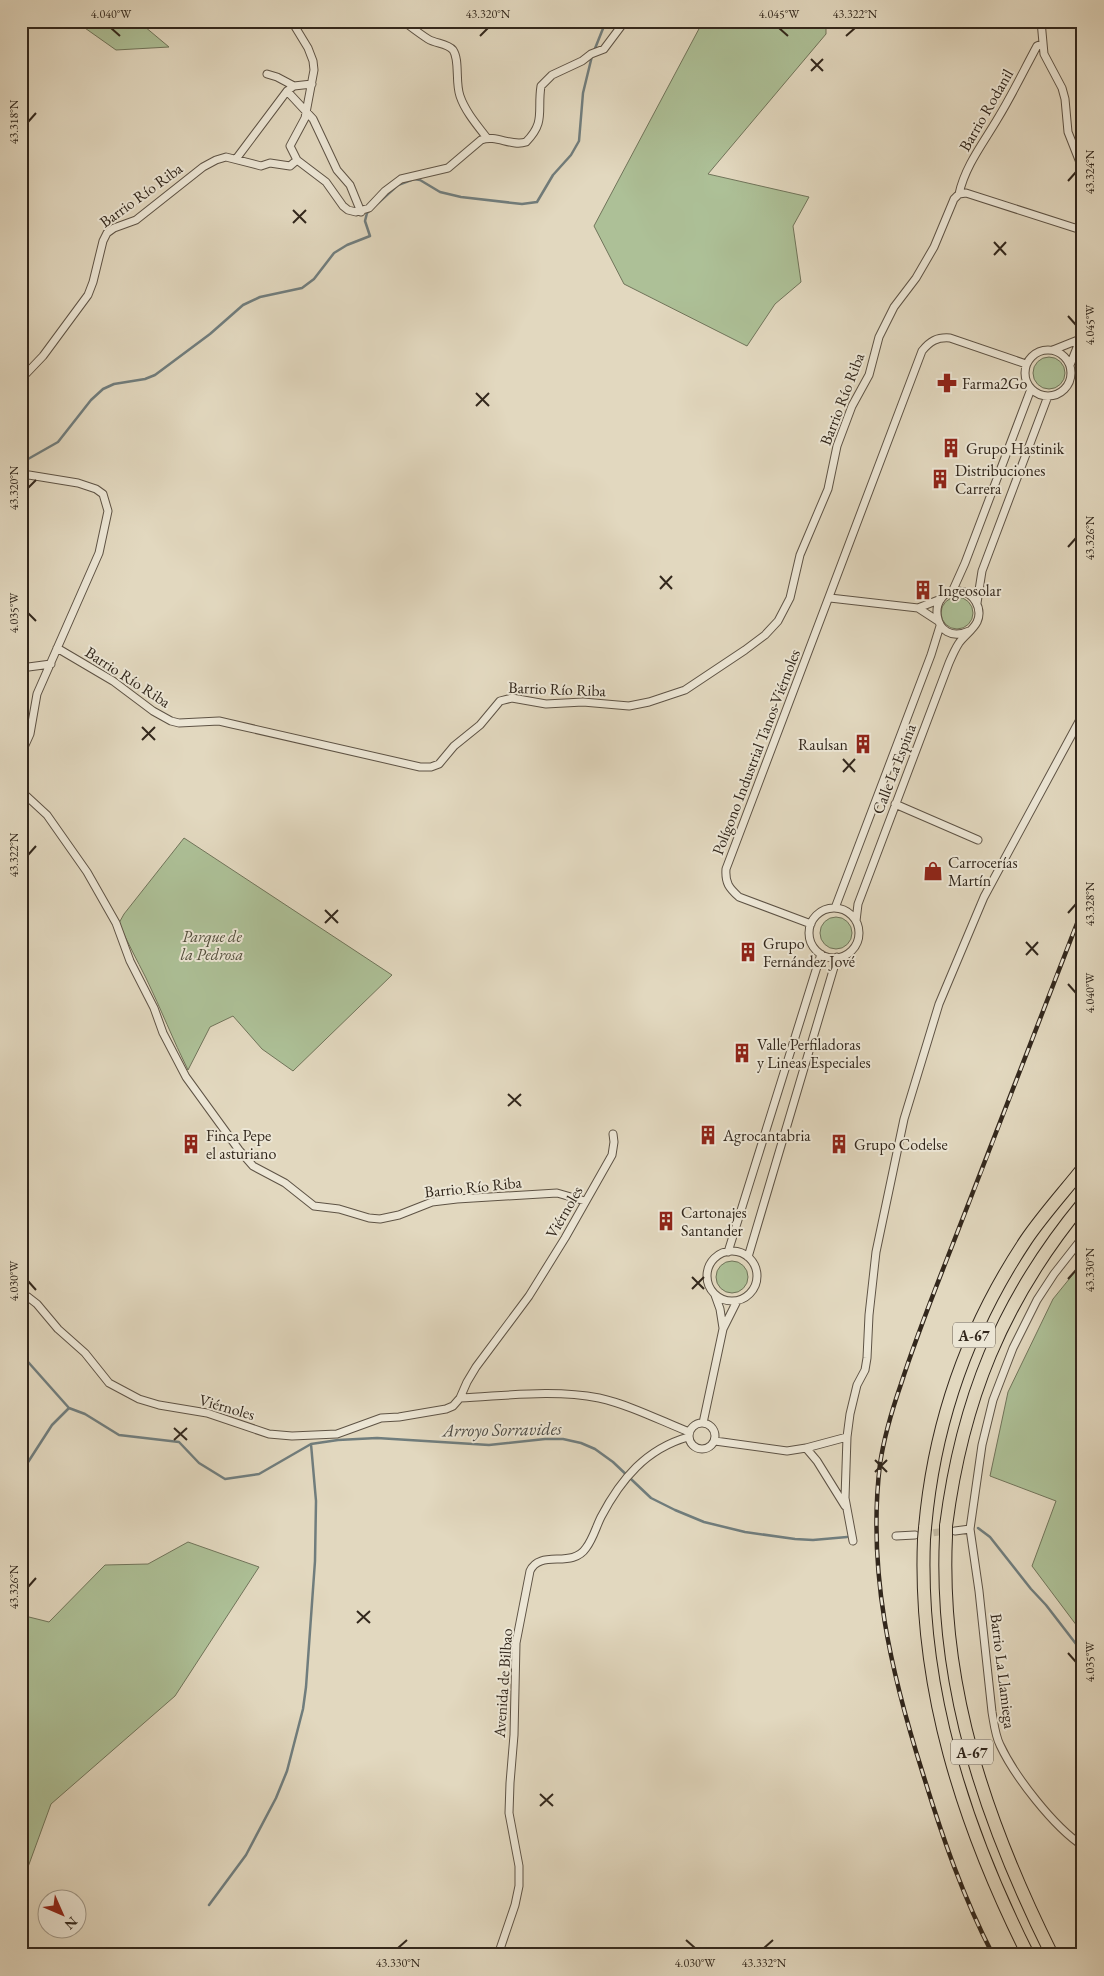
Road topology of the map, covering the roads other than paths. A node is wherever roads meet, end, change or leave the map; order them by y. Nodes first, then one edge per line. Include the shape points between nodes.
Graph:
1 (295, 21) edge
2 (403, 21) edge
3 (625, 21) edge
4 (1041, 21) edge
5 (1042, 44) junction
6 (267, 74) dead end
7 (312, 84) junction
8 (294, 86) junction
9 (286, 91) junction
10 (306, 111) junction
11 (487, 138) junction
12 (236, 159) junction
13 (297, 160) junction
14 (1083, 170) edge
15 (959, 194) junction
16 (360, 212) junction
17 (1083, 226) edge
18 (894, 307) joint
19 (1081, 339) edge
20 (1054, 350) junction
21 (1026, 364) junction
22 (1070, 365) junction
23 (21, 379) edge
24 (1031, 389) junction
25 (1048, 396) junction
26 (21, 477) edge
27 (952, 592) junction
28 (830, 598) junction
29 (942, 598) junction
30 (976, 603) junction
31 (918, 608) junction
32 (939, 623) junction
33 (969, 631) junction
34 (57, 648) junction
35 (51, 664) junction
36 (21, 668) edge
37 (1083, 714) edge
38 (21, 754) edge
39 (21, 791) edge
40 (896, 804) junction
41 (978, 840) dead end
42 (835, 908) junction
43 (856, 921) junction
44 (811, 924) junction
45 (821, 954) junction
46 (837, 957) junction
47 (613, 1134) dead end
48 (1083, 1160) edge
49 (1083, 1168) edge
50 (585, 1201) junction
51 (1083, 1203) edge
52 (1083, 1237) edge
53 (1028, 1239) junction
54 (728, 1252) junction
55 (748, 1257) junction
56 (21, 1294) edge
57 (715, 1294) junction
58 (737, 1300) junction
59 (723, 1329) junction
60 (460, 1398) junction
61 (703, 1423) junction
62 (689, 1435) junction
63 (847, 1437) junction
64 (715, 1441) junction
65 (806, 1448) junction
66 (846, 1509) junction
67 (970, 1529) junction
68 (949, 1531) junction
69 (921, 1534) junction
70 (896, 1536) dead end
71 (853, 1541) dead end
72 (1083, 1846) edge
73 (1017, 1879) junction
74 (498, 1955) edge
75 (1028, 1955) edge
76 (1052, 1955) edge
77 (1057, 1955) edge

1 - 7 street via 296,31 313,61
2 - 11 street via 430,40 452,49 456,55 456,82 460,96
3 - 11 street via 604,49 552,75 541,86 540,122 526,142
4 - 5 street
5 - 14 street via 1062,88 1068,132
5 - 15 street, Barrio Rodanil via 1036,46 977,153
6 - 8 street
7 - 8 street
7 - 10 street
8 - 9 street
9 - 10 street
9 - 12 street
10 - 13 street via 290,146
10 - 16 street via 318,126 337,170 350,185
11 - 16 street via 448,168 401,179 369,208
12 - 13 street, Barrio Río Riba via 261,166 270,163 290,166
12 - 23 street, Barrio Río Riba via 226,157 203,167 136,220 107,233 88,294 43,356
13 - 16 street via 326,182 348,210
15 - 17 street via 966,193 1075,228
15 - 18 street, Barrio Rodanil via 926,261
18 - 34 street, Barrio Río Riba via 879,337 869,375 852,406 837,446 828,489 800,555 790,598 778,621 745,650 672,696 629,706 583,702 546,704 512,698 500,701 439,764 420,767 219,721 171,721 114,681
19 - 20 street
19 - 22 street
20 - 21 street via 1040,351
20 - 22 street
21 - 24 street via 1025,378
21 - 28 street, Polígono Industrial Tanos-Viérnoles via 950,338 939,337 922,351
22 - 25 street via 1072,373 1066,388
24 - 25 street
24 - 27 street
25 - 30 street, Calle La Espina via 982,571
26 - 34 street via 29,475 90,486 103,494 106,501 108,511 100,553
27 - 29 street
27 - 30 street via 968,594
28 - 31 street
28 - 44 street, Polígono Industrial Tanos-Viérnoles via 726,869 726,881 739,897
29 - 31 street
29 - 32 street, Calle La Espina via 936,610
30 - 33 street, Calle La Espina via 979,616
31 - 32 street
32 - 33 street via 951,633
32 - 42 street, Calle La Espina via 931,655
33 - 40 street, Calle La Espina via 949,663
34 - 35 street
35 - 36 street
35 - 38 street via 38,694 30,734
37 - 63 street via 987,890 939,1004 898,1138 876,1252 865,1370 850,1414
39 - 50 street, Barrio Río Riba via 48,815 87,872 116,923 130,961 186,1077 253,1166 285,1183 314,1206 369,1218 399,1215 432,1202 457,1199 557,1193
40 - 41 street
40 - 43 street, Calle La Espina via 858,904
42 - 43 street via 847,911
42 - 44 street via 820,912
43 - 46 street, Calle La Espina via 857,942 849,952
44 - 45 street via 810,940
45 - 46 street
45 - 54 street
46 - 55 street
47 - 50 street, Viérnoles via 612,1155
48 - 53 highway via 1034,1223
49 - 53 highway, A-67
50 - 60 street, Viérnoles via 529,1296 466,1382
51 - 68 highway, A-67 via 1030,1275 991,1350 954,1470
52 - 67 street, Barrio La Llamiega via 1037,1300 1013,1348 993,1400 982,1445
53 - 69 highway, A-67 via 989,1302 951,1392 935,1452
54 - 55 street
54 - 57 street via 714,1259 708,1273 710,1288
55 - 58 street via 757,1278 751,1293
56 - 60 street, Viérnoles via 37,1304 109,1382 122,1390 159,1405 207,1413 269,1434 337,1434 381,1418 446,1409
57 - 58 street via 729,1301
57 - 59 street
58 - 59 street
59 - 61 street
60 - 62 street, Viérnoles via 565,1394 598,1398 627,1407
61 - 62 street via 694,1425
61 - 64 street via 713,1429
62 - 64 street via 692,1446 700,1450 709,1448
62 - 74 street, Avenida de Bilbao via 651,1454 631,1471 581,1554 539,1561 530,1571 516,1642 510,1783 509,1813 519,1866 519,1886
63 - 65 street
63 - 66 street
64 - 65 street via 787,1451
65 - 66 street
66 - 71 street
67 - 68 street
67 - 72 street, Barrio La Llamiega via 992,1712 1000,1745 1054,1820
68 - 73 highway, A-67 via 946,1616 959,1700 982,1788
69 - 70 street
69 - 75 highway, A-67 via 927,1642 945,1740 974,1831
73 - 76 highway, A-67
73 - 77 highway

